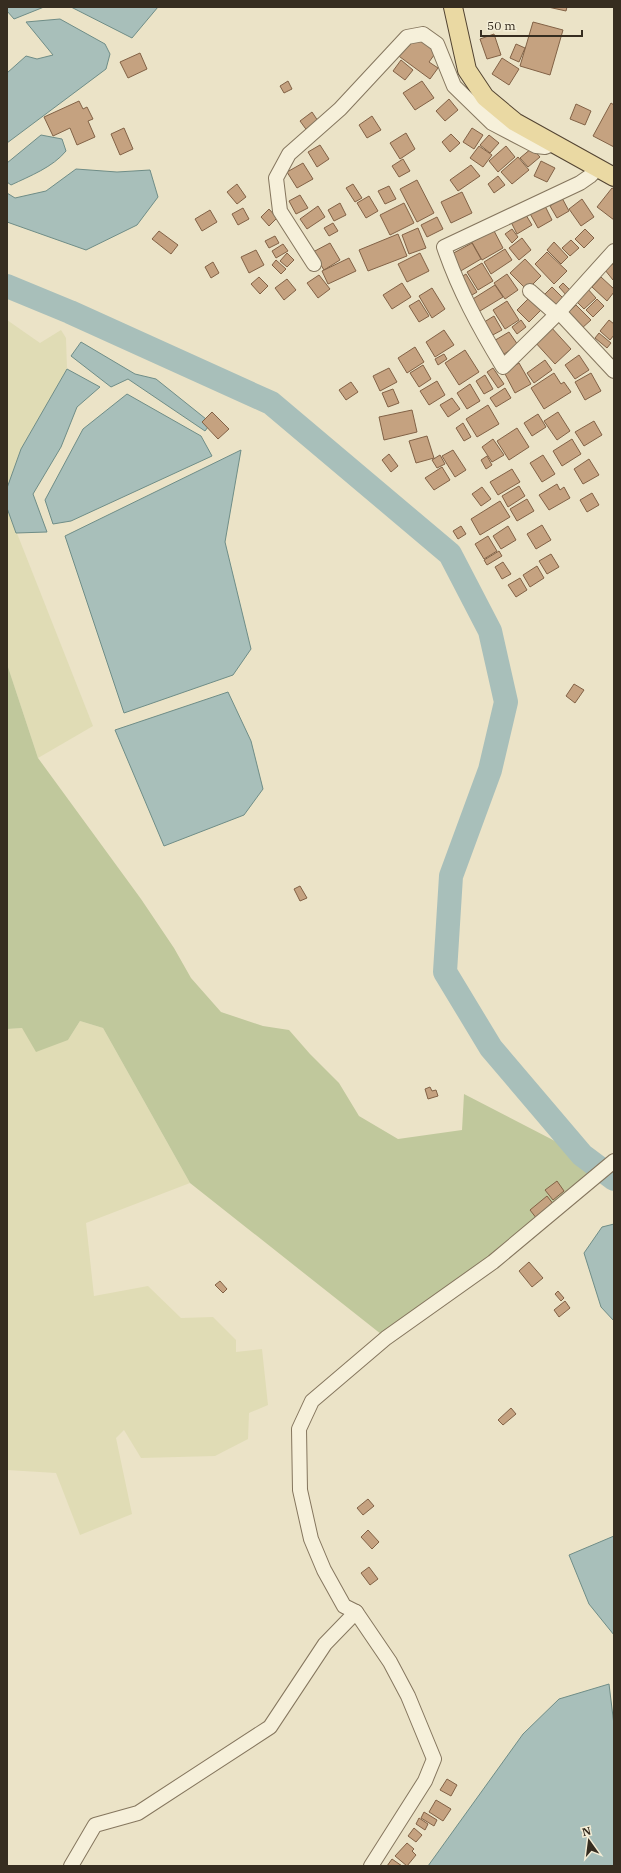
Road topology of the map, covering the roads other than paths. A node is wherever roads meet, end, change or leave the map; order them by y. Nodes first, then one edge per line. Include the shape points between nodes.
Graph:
1 (453, 7) edge
2 (553, 144) junction
3 (597, 168) junction
4 (614, 177) edge
5 (614, 250) edge
6 (314, 264) dead end
7 (530, 291) dead end
8 (557, 313) junction
9 (614, 371) edge
10 (614, 1161) edge
11 (356, 1612) junction
12 (71, 1866) edge
13 (371, 1866) edge

1 - 2 main road via 467,70 485,97 515,122
2 - 3 main road
2 - 6 street via 536,146 492,123 454,86 437,44 423,34 407,37 340,109 289,154 276,178 280,211
3 - 4 main road
3 - 8 street via 580,183 444,246 455,279 476,323 503,367
5 - 8 street
7 - 8 street
8 - 9 street
10 - 11 street via 493,1262 386,1338 312,1401 299,1429 300,1490 312,1539 324,1570 344,1606
11 - 12 street via 325,1644 270,1726 138,1814 95,1825
11 - 13 street via 390,1662 408,1696 434,1759 425,1781

